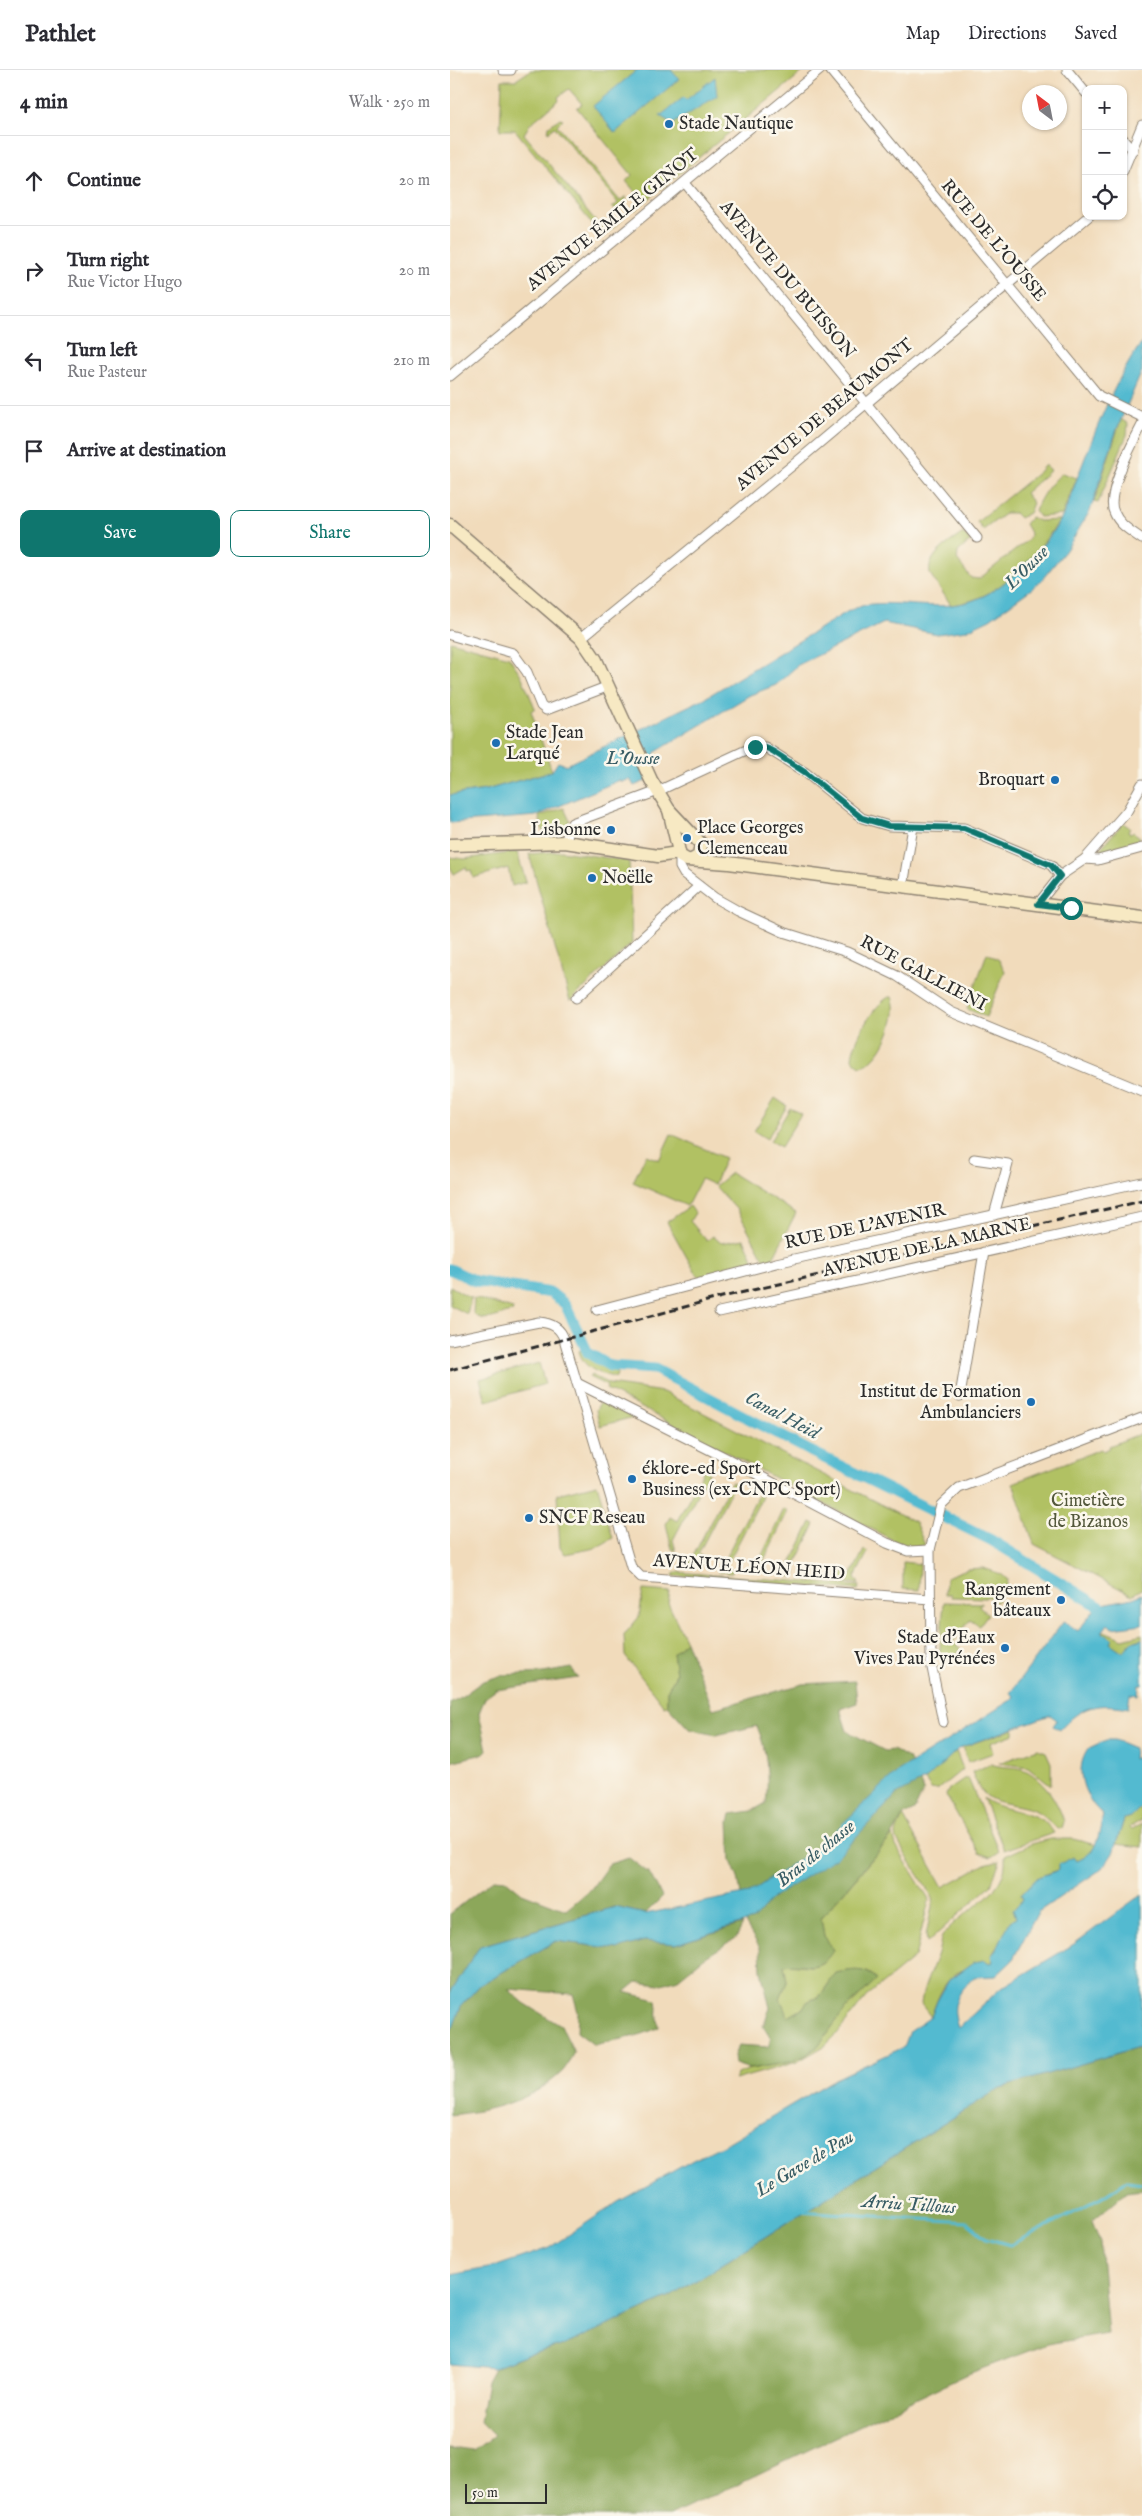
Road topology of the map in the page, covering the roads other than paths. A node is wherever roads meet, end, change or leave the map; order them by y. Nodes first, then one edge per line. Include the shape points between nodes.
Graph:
1 (503, 70) edge
2 (510, 70) edge
3 (820, 70) edge
4 (830, 70) edge
5 (1067, 70) edge
6 (1082, 88) edge
7 (1142, 125) edge
8 (1127, 143) edge
9 (1133, 150) junction
10 (1127, 163) edge
11 (685, 183) junction
12 (1084, 220) edge
13 (1009, 284) junction
14 (450, 376) edge
15 (867, 402) junction
16 (1142, 417) edge
17 (1142, 425) edge
18 (450, 525) edge
19 (977, 538) dead end
20 (1142, 539) edge
21 (450, 634) edge
22 (581, 638) junction
23 (609, 686) junction
24 (1142, 784) edge
25 (655, 786) junction
26 (668, 810) junction
27 (913, 827) junction
28 (697, 841) junction
29 (565, 842) junction
30 (450, 845) edge
31 (1142, 848) edge
32 (682, 854) junction
33 (1085, 859) junction
34 (723, 862) junction
35 (1060, 876) junction
36 (699, 886) junction
37 (903, 886) junction
38 (1038, 904) junction
39 (1142, 918) edge
40 (576, 998) dead end
41 (1142, 1091) edge
42 (974, 1159) dead end
43 (1142, 1182) edge
44 (994, 1215) junction
45 (1142, 1217) edge
46 (984, 1252) junction
47 (597, 1310) dead end
48 (719, 1312) dead end
49 (450, 1340) edge
50 (576, 1383) junction
51 (960, 1396) dead end
52 (1142, 1418) edge
53 (930, 1550) junction
54 (930, 1598) junction
55 (943, 1722) dead end

1 - 2 street
3 - 11 street, AVENUE ÉMILE GINOT
4 - 13 street, RUE DE L'OUSSE
5 - 6 street
7 - 9 street
8 - 9 street
9 - 10 street
11 - 14 street, AVENUE ÉMILE GINOT
11 - 15 street, AVENUE DU BUISSON
12 - 13 street, AVENUE DE BEAUMONT
13 - 15 street, AVENUE DE BEAUMONT
13 - 16 street, RUE DE L'OUSSE via 1104,398
15 - 19 street, AVENUE DU BUISSON
15 - 22 street, AVENUE DE BEAUMONT
17 - 20 street via 1112,494 1112,511 1122,524
18 - 22 main road
21 - 23 street via 513,653 523,665 543,709 550,710
22 - 23 main road
23 - 25 main road
24 - 33 street via 1127,811
25 - 26 main road
25 - 27 street via 755,747 765,747 806,773 862,818 889,826
25 - 29 street via 573,822
26 - 28 main road
26 - 32 main road
27 - 35 street via 964,828 1051,865
27 - 37 street
28 - 32 main road via 682,838
28 - 32 main road via 699,856
28 - 34 main road
29 - 30 main road
29 - 32 main road via 658,856
31 - 33 street via 1098,860
32 - 34 main road
32 - 36 street, RUE GALLIENI via 680,868
33 - 35 street
34 - 37 main road
35 - 38 street
36 - 40 street
36 - 41 street, RUE GALLIENI via 738,911 784,932 847,952 897,976 951,1012
37 - 38 main road
38 - 39 main road
42 - 44 street via 1008,1164
43 - 44 street, RUE DE L'AVENIR
44 - 47 street, RUE DE L'AVENIR via 776,1263
45 - 46 street, AVENUE DE LA MARNE
46 - 48 street, AVENUE DE LA MARNE
46 - 51 street
49 - 50 street, AVENUE LÉON HEID via 539,1322 548,1323 562,1334
50 - 53 street via 887,1543 908,1552
50 - 54 street, AVENUE LÉON HEID via 631,1567 641,1577
52 - 53 street via 959,1488 941,1505
53 - 54 street
54 - 55 street via 931,1663

